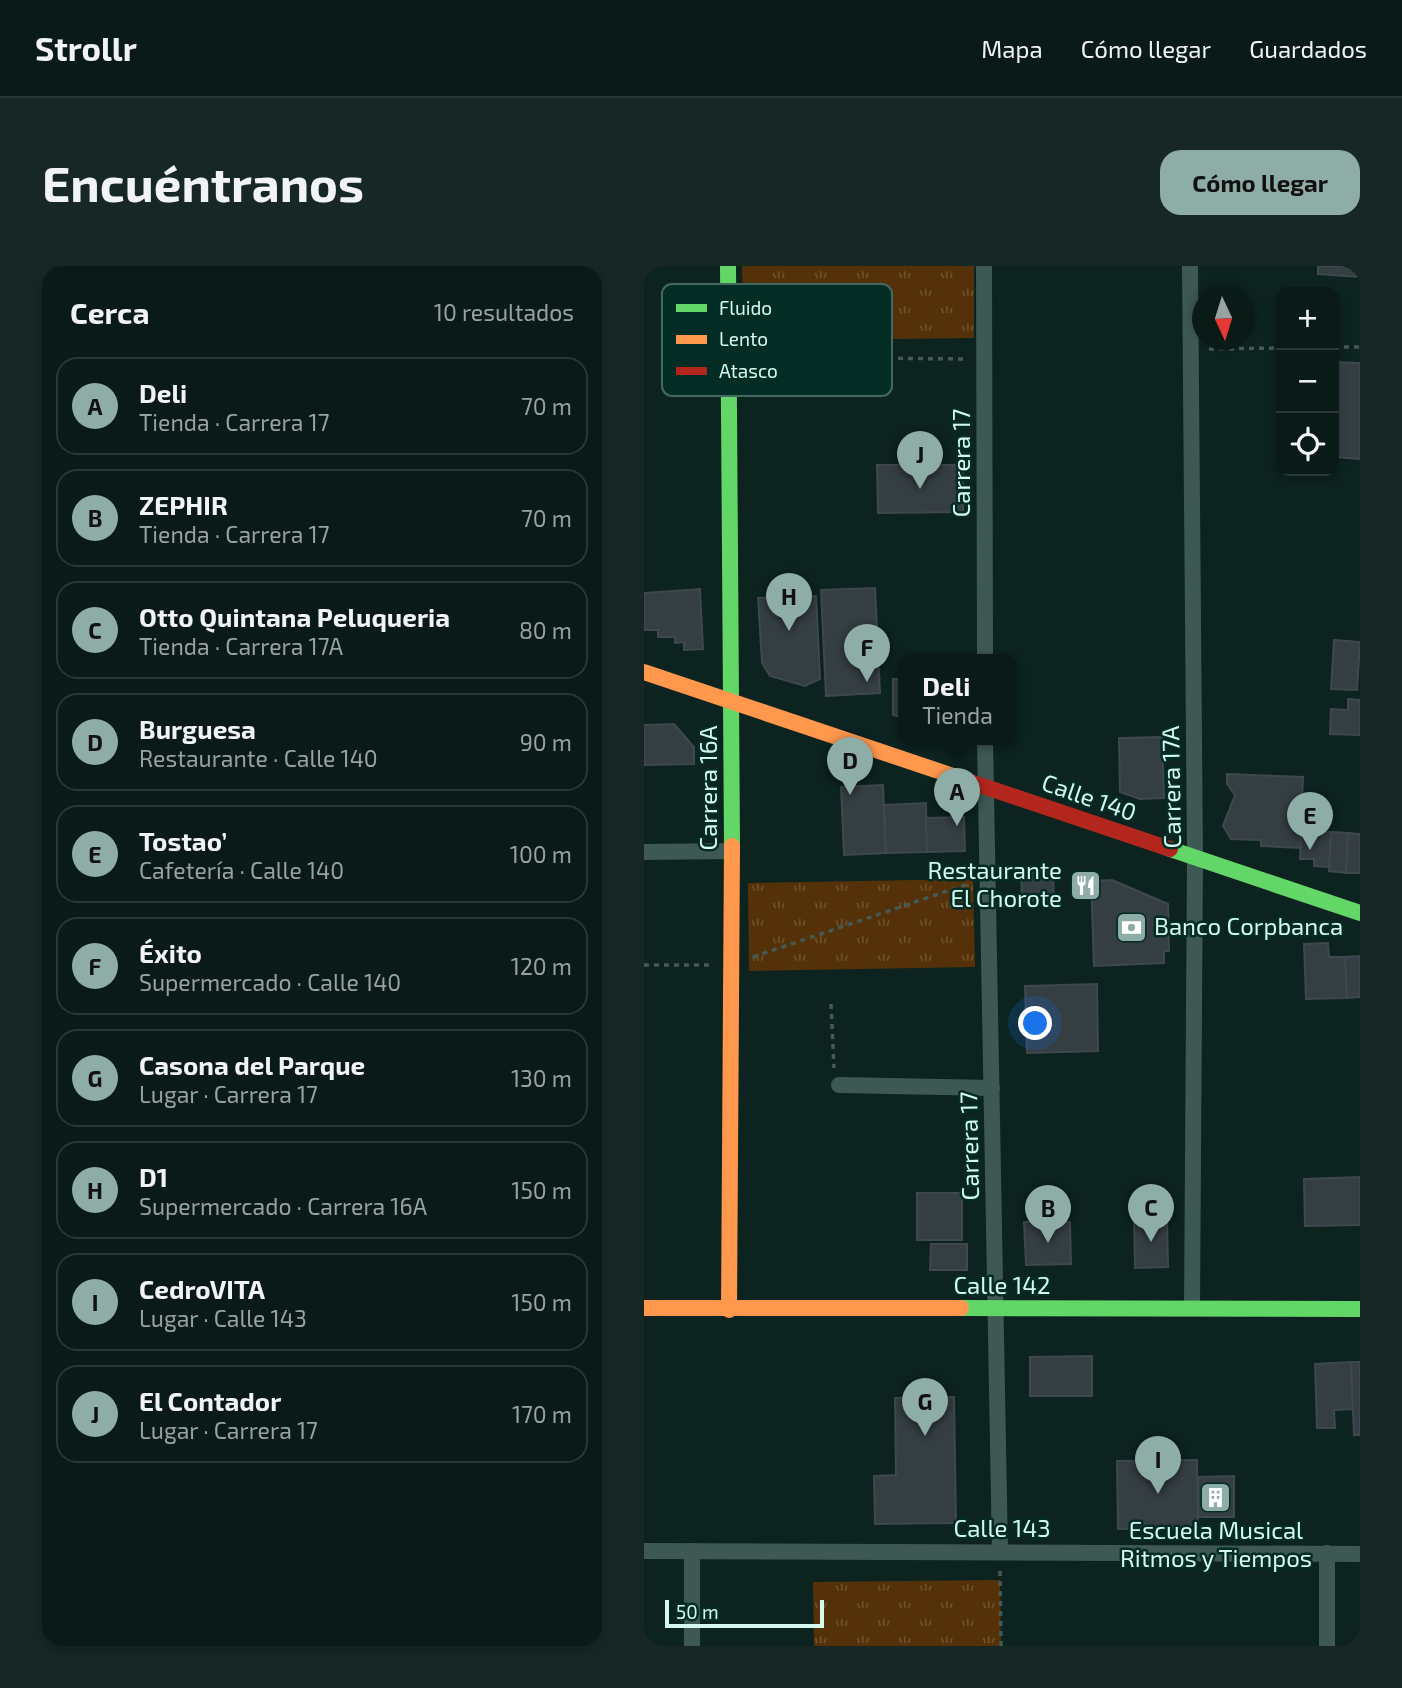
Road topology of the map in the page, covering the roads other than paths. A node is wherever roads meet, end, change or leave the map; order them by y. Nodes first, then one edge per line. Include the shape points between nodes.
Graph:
1 (728, 266) edge
2 (984, 266) edge
3 (1190, 266) edge
4 (728, 284) edge
5 (729, 396) edge
6 (985, 654) edge
7 (644, 672) edge
8 (732, 702) junction
9 (985, 745) edge
10 (985, 787) junction
11 (732, 851) junction
12 (644, 852) edge
13 (1195, 858) junction
14 (1360, 913) edge
15 (839, 1085) road end
16 (992, 1088) junction
17 (644, 1308) edge
18 (994, 1308) junction
19 (1192, 1308) junction
20 (1360, 1309) edge
21 (729, 1310) junction
22 (644, 1551) edge
23 (692, 1551) junction
24 (1000, 1552) junction
25 (1327, 1553) junction
26 (1360, 1553) edge
27 (692, 1646) edge
28 (1327, 1646) edge

1 - 4 street, Carrera 16A
2 - 6 street, Carrera 17
3 - 13 street, Carrera 17A
5 - 8 street, Carrera 16A
7 - 8 street, Calle 140
8 - 10 street, Calle 140
8 - 11 street, Carrera 16A
9 - 10 street, Carrera 17
10 - 13 street, Calle 140
10 - 16 street, Carrera 17
11 - 12 street
11 - 21 street, Carrera 16A
13 - 14 street, Calle 140
13 - 19 street, Carrera 17A
15 - 16 street
16 - 18 street, Carrera 17
17 - 21 street, Calle 142
18 - 19 street, Calle 142
18 - 21 street, Calle 142
18 - 24 street, Carrera 17
19 - 20 street, Calle 142
22 - 23 street, Calle 143
23 - 24 street, Calle 143
23 - 27 street
24 - 25 street, Calle 143
25 - 26 street, Calle 143
25 - 28 street

